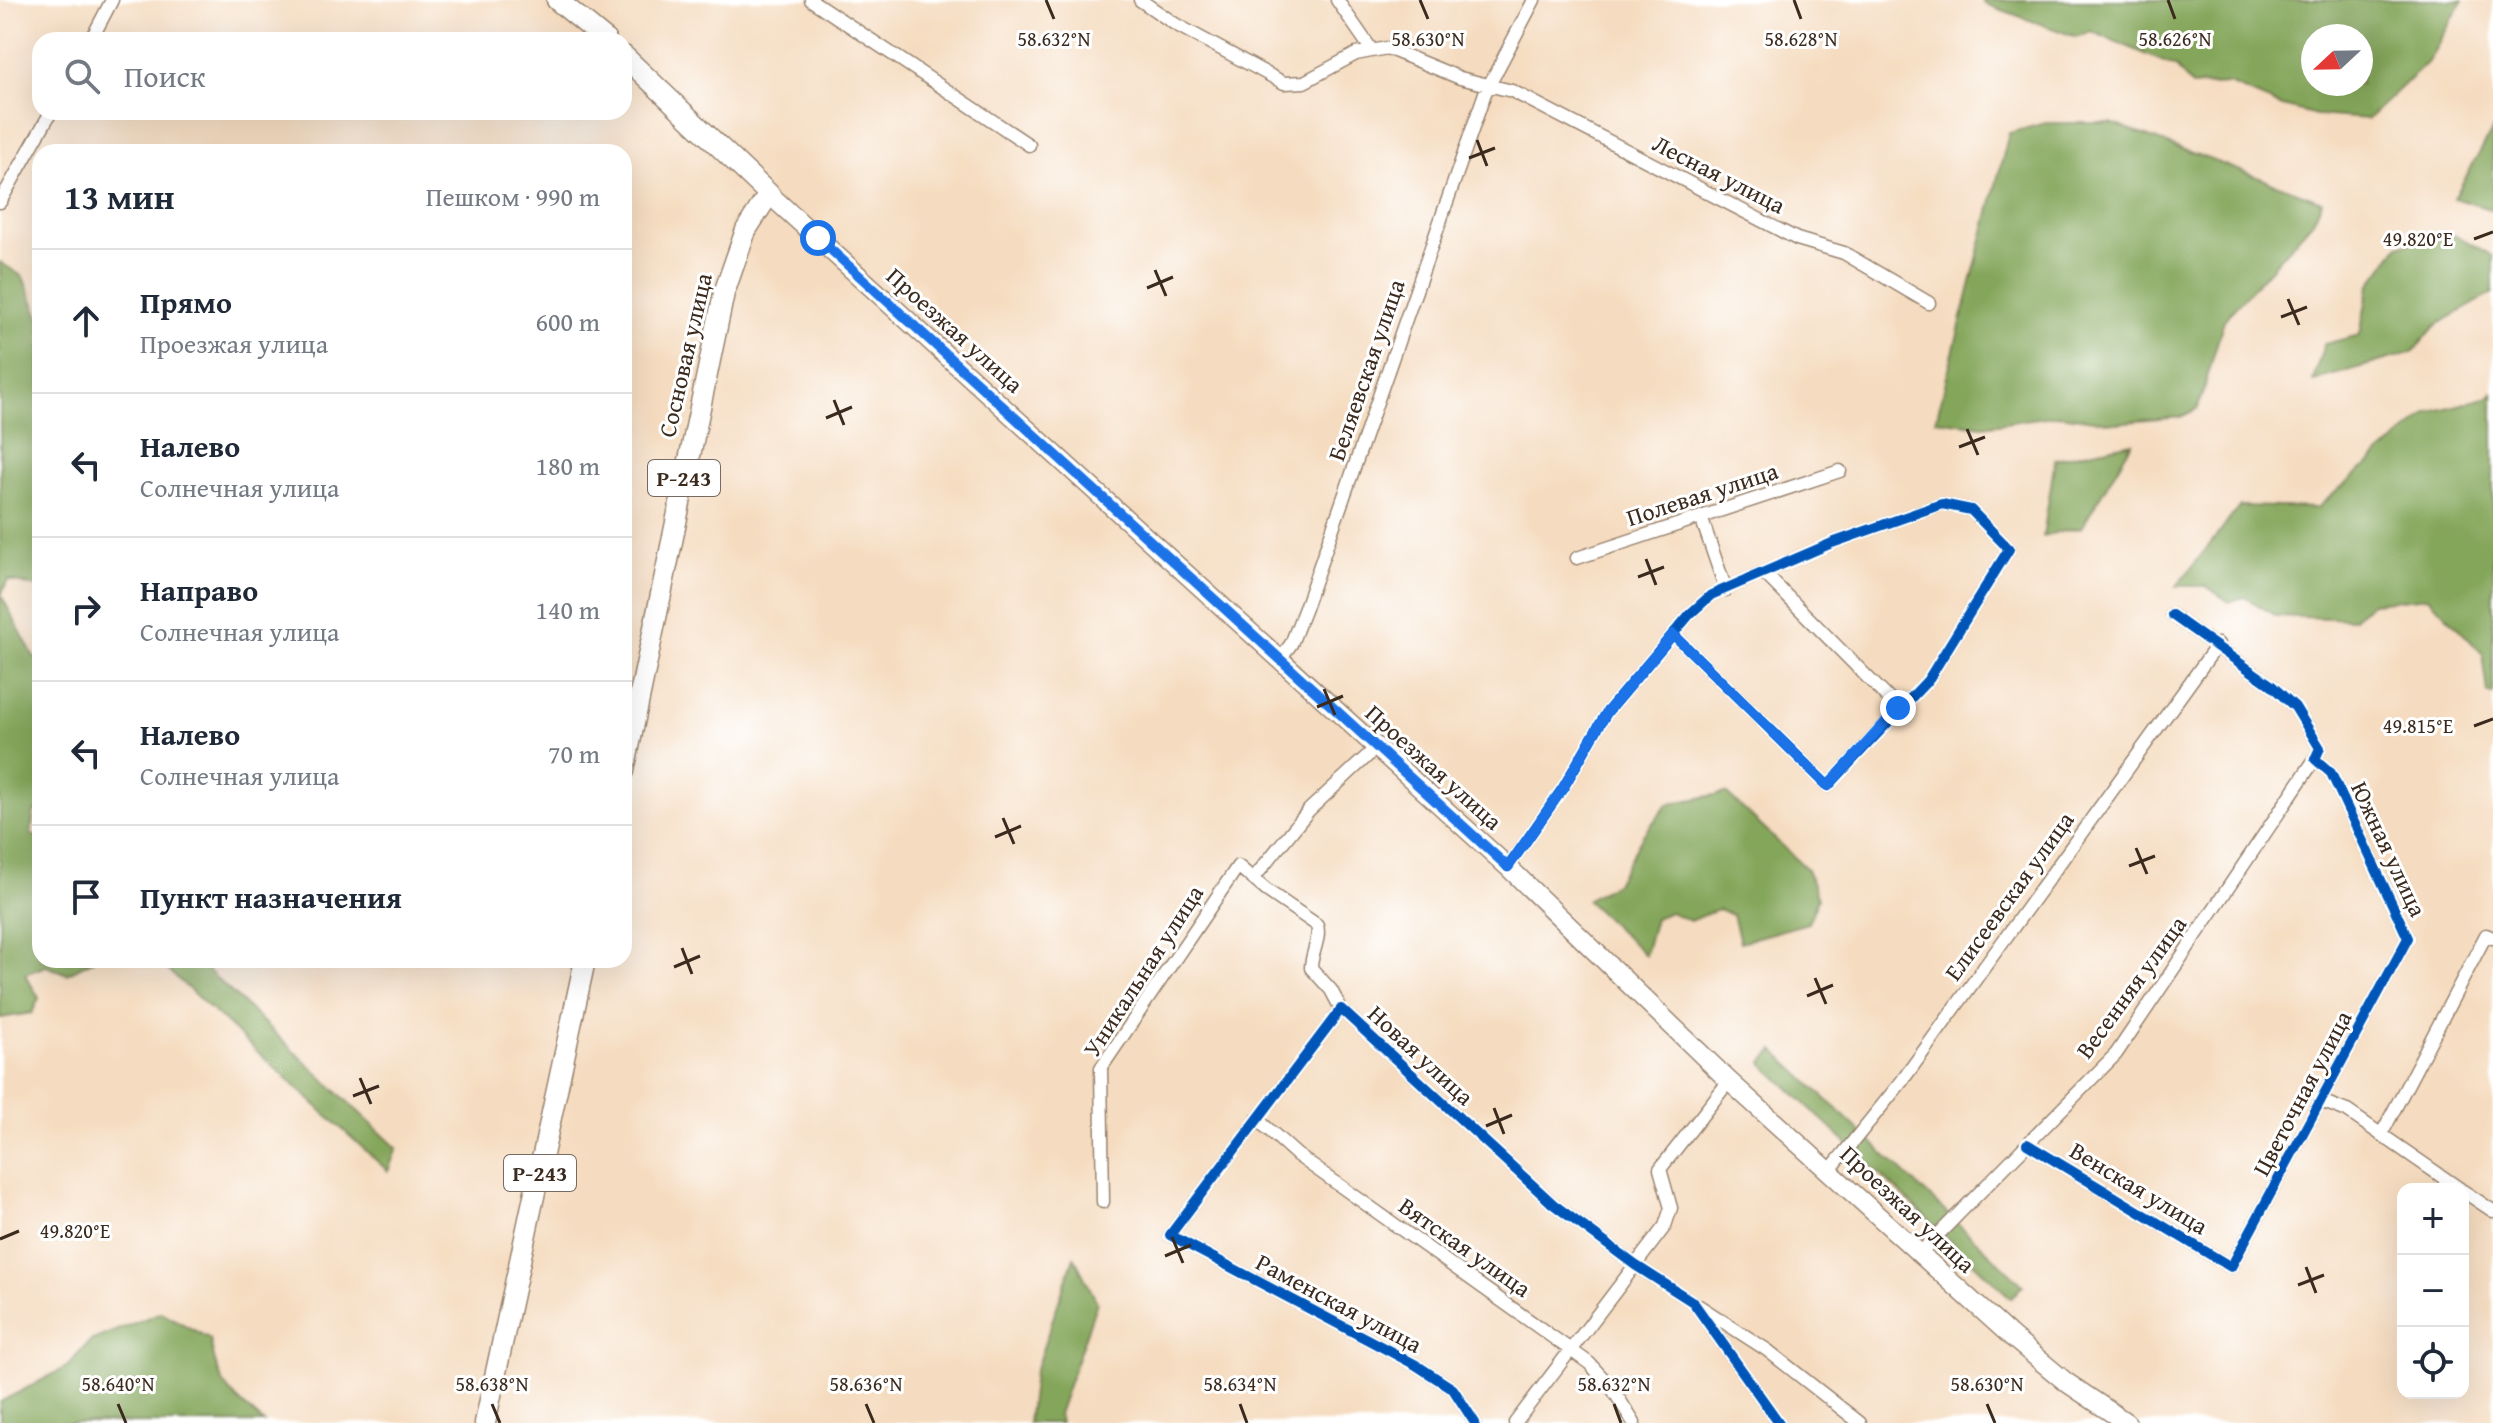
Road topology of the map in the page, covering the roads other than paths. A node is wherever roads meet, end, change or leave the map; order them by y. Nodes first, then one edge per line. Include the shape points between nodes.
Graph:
1 (112, 0) edge
2 (557, 0) edge
3 (811, 0) edge
4 (1140, 0) edge
5 (1337, 0) edge
6 (1534, 0) edge
7 (1155, 5) edge
8 (95, 32) edge
9 (596, 32) edge
10 (1371, 49) junction
11 (632, 64) edge
12 (1487, 88) junction
13 (46, 120) edge
14 (33, 144) edge
15 (1029, 145) dead end
16 (32, 146) edge
17 (769, 194) junction
18 (0, 202) edge
19 (1929, 303) dead end
20 (1840, 471) dead end
21 (1701, 517) junction
22 (1577, 558) dead end
23 (1764, 573) junction
24 (1726, 590) junction
25 (2172, 615) dead end
26 (1673, 634) junction
27 (2218, 644) junction
28 (1280, 659) junction
29 (1898, 708) junction
30 (632, 733) edge
31 (1377, 747) junction
32 (2315, 759) junction
33 (1508, 867) junction
34 (1253, 879) junction
35 (2490, 936) edge
36 (2408, 938) joint
37 (583, 968) edge
38 (1341, 1009) junction
39 (1729, 1081) junction
40 (2321, 1101) junction
41 (1257, 1119) junction
42 (2381, 1135) junction
43 (2027, 1144) junction
44 (1830, 1170) junction
45 (2452, 1183) edge
46 (2469, 1195) edge
47 (1103, 1202) dead end
48 (2493, 1211) edge
49 (1170, 1235) joint
50 (1921, 1252) junction
51 (1635, 1265) junction
52 (2231, 1267) joint
53 (1693, 1302) junction
54 (1569, 1348) junction
55 (485, 1423) edge
56 (1475, 1423) edge
57 (1515, 1423) edge
58 (1634, 1423) edge
59 (1779, 1423) edge
60 (1860, 1423) edge
61 (2127, 1423) edge

1 - 8 street
2 - 9 highway
3 - 15 street
4 - 7 street
5 - 10 street
6 - 12 street, Беляевская улица
7 - 10 street via 1269,77 1294,85
10 - 12 street, Лесная улица via 1400,51
11 - 17 highway
12 - 19 street, Лесная улица via 1512,91 1797,239 1844,253
12 - 28 street, Беляевская улица via 1305,608
13 - 14 street
16 - 18 street
17 - 28 main road, Проезжая улица
17 - 30 highway, Сосновая улица / Р-243 via 746,230 724,293
20 - 21 street, Полевая улица
21 - 22 street, Полевая улица
21 - 24 street
23 - 24 street
23 - 29 street
23 - 29 street via 1942,504 1971,510 2009,549 1928,680
24 - 26 street via 1711,595
25 - 27 street, Южная улица
26 - 29 street via 1828,786
26 - 33 street via 1607,712
27 - 32 street, Южная улица via 2295,707 2320,748
27 - 44 street, Елисеевская улица via 1902,1081
28 - 31 main road, Проезжая улица
31 - 33 main road, Проезжая улица
31 - 34 street via 1309,810
32 - 36 street, Южная улица via 2331,773
32 - 43 street, Весенняя улица via 2116,1054
33 - 39 main road, Проезжая улица
34 - 38 street via 1317,925 1320,933 1311,968
34 - 47 street, Уникальная улица via 1238,866 1101,1068
35 - 42 street
36 - 40 street, Цветочная улица
37 - 55 highway, Р-243
38 - 41 street, Новая улица
38 - 51 street, Новая улица via 1553,1204
39 - 44 main road, Проезжая улица
39 - 51 street via 1660,1169 1671,1216
40 - 42 street via 2347,1111
40 - 52 street, Цветочная улица
41 - 49 street, Новая улица
41 - 54 street, Вятская улица via 1297,1155
42 - 45 street
43 - 50 street, Весенняя улица
43 - 52 street, Венская улица
44 - 50 main road, Проезжая улица
46 - 48 street
49 - 56 street, Раменская улица via 1416,1365 1453,1389
50 - 61 main road, Проезжая улица via 2066,1382
51 - 53 street, Новая улица
51 - 54 street
53 - 59 street, Новая улица
53 - 60 street via 1767,1350
54 - 57 street
54 - 58 street, Вятская улица via 1612,1388

